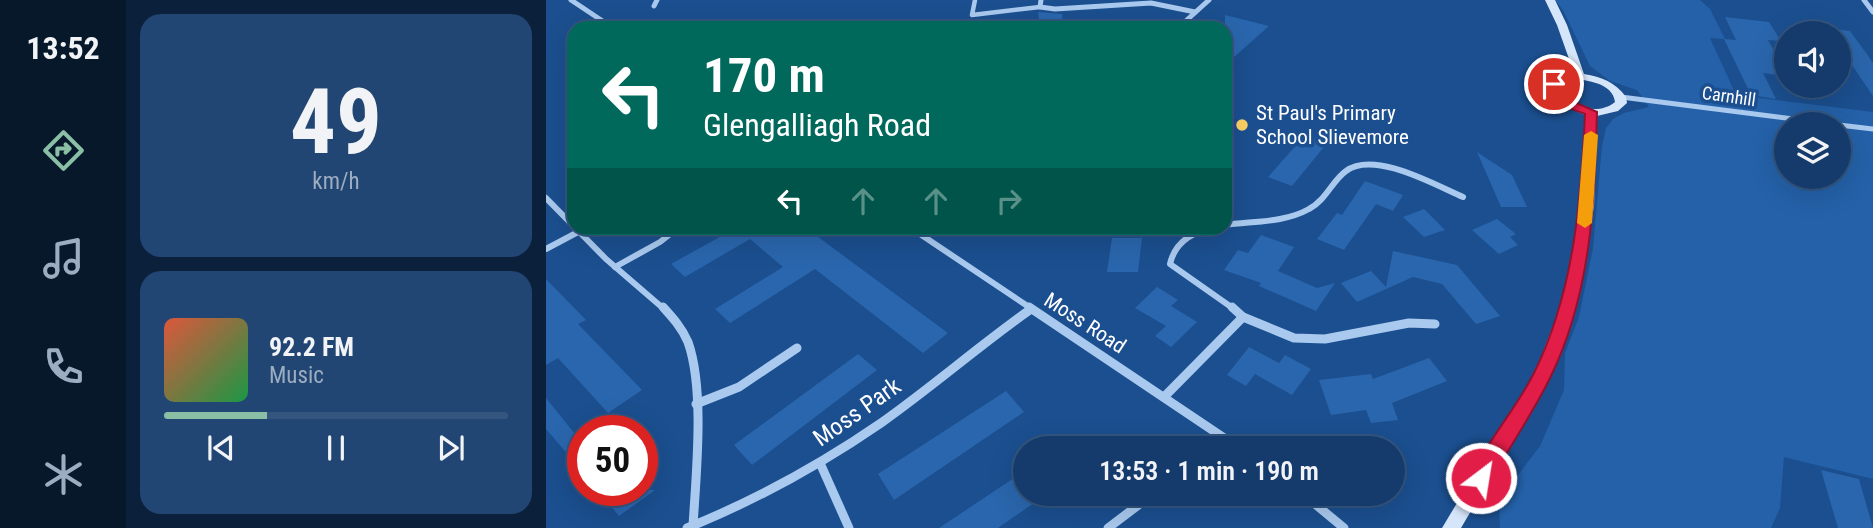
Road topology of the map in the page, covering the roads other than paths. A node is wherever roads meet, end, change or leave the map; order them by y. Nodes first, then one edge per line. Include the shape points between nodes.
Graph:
1 (571, 0) edge
2 (975, 0) edge
3 (1041, 0) edge
4 (1209, 0) edge
5 (1550, 0) edge
6 (1864, 0) edge
7 (1040, 7) junction
8 (1195, 12) junction
9 (1873, 12) edge
10 (602, 21) edge
11 (1185, 21) edge
12 (1580, 76) junction
13 (1621, 97) junction
14 (1591, 112) junction
15 (1774, 116) edge
16 (1851, 126) edge
17 (1873, 129) edge
18 (1463, 197) dead end
19 (546, 198) edge
20 (567, 220) edge
21 (1232, 224) edge
22 (572, 235) edge
23 (581, 235) edge
24 (669, 235) edge
25 (921, 235) edge
26 (1196, 235) edge
27 (546, 249) edge
28 (615, 267) junction
29 (1031, 309) junction
30 (1243, 317) junction
31 (1435, 324) dead end
32 (797, 348) dead end
33 (1164, 397) junction
34 (696, 404) junction
35 (1221, 436) edge
36 (820, 463) junction
37 (1137, 506) edge
38 (1317, 506) edge
39 (690, 527) edge
40 (849, 528) edge
41 (1108, 528) edge
42 (1344, 528) edge
43 (1451, 528) edge

1 - 10 street
2 - 7 street via 972,15
3 - 7 street
4 - 8 street
5 - 12 main road
6 - 9 street
7 - 8 street via 1151,3
8 - 11 street
12 - 13 main road via 1602,81
12 - 14 main road via 1558,80 1553,89 1569,106
13 - 14 main road via 1617,107
13 - 15 street, Carnhill
14 - 43 main road via 1588,206 1572,294 1542,375
16 - 17 street
18 - 21 street via 1389,167 1359,163 1311,209 1266,222
19 - 20 street, Moss Park
22 - 27 street
23 - 28 street, Moss Park
24 - 28 street
25 - 29 street, Moss Road
26 - 30 street via 1172,251 1170,264
28 - 34 street, Moss Park via 683,330
29 - 33 street, Moss Road
29 - 36 street, Moss Park
30 - 31 street via 1294,338 1325,340 1409,323
30 - 33 street
32 - 34 street via 739,387
33 - 35 street, Moss Road
34 - 39 street, Moss Park
36 - 39 street, Moss Park
36 - 40 street
37 - 41 street
38 - 42 street

